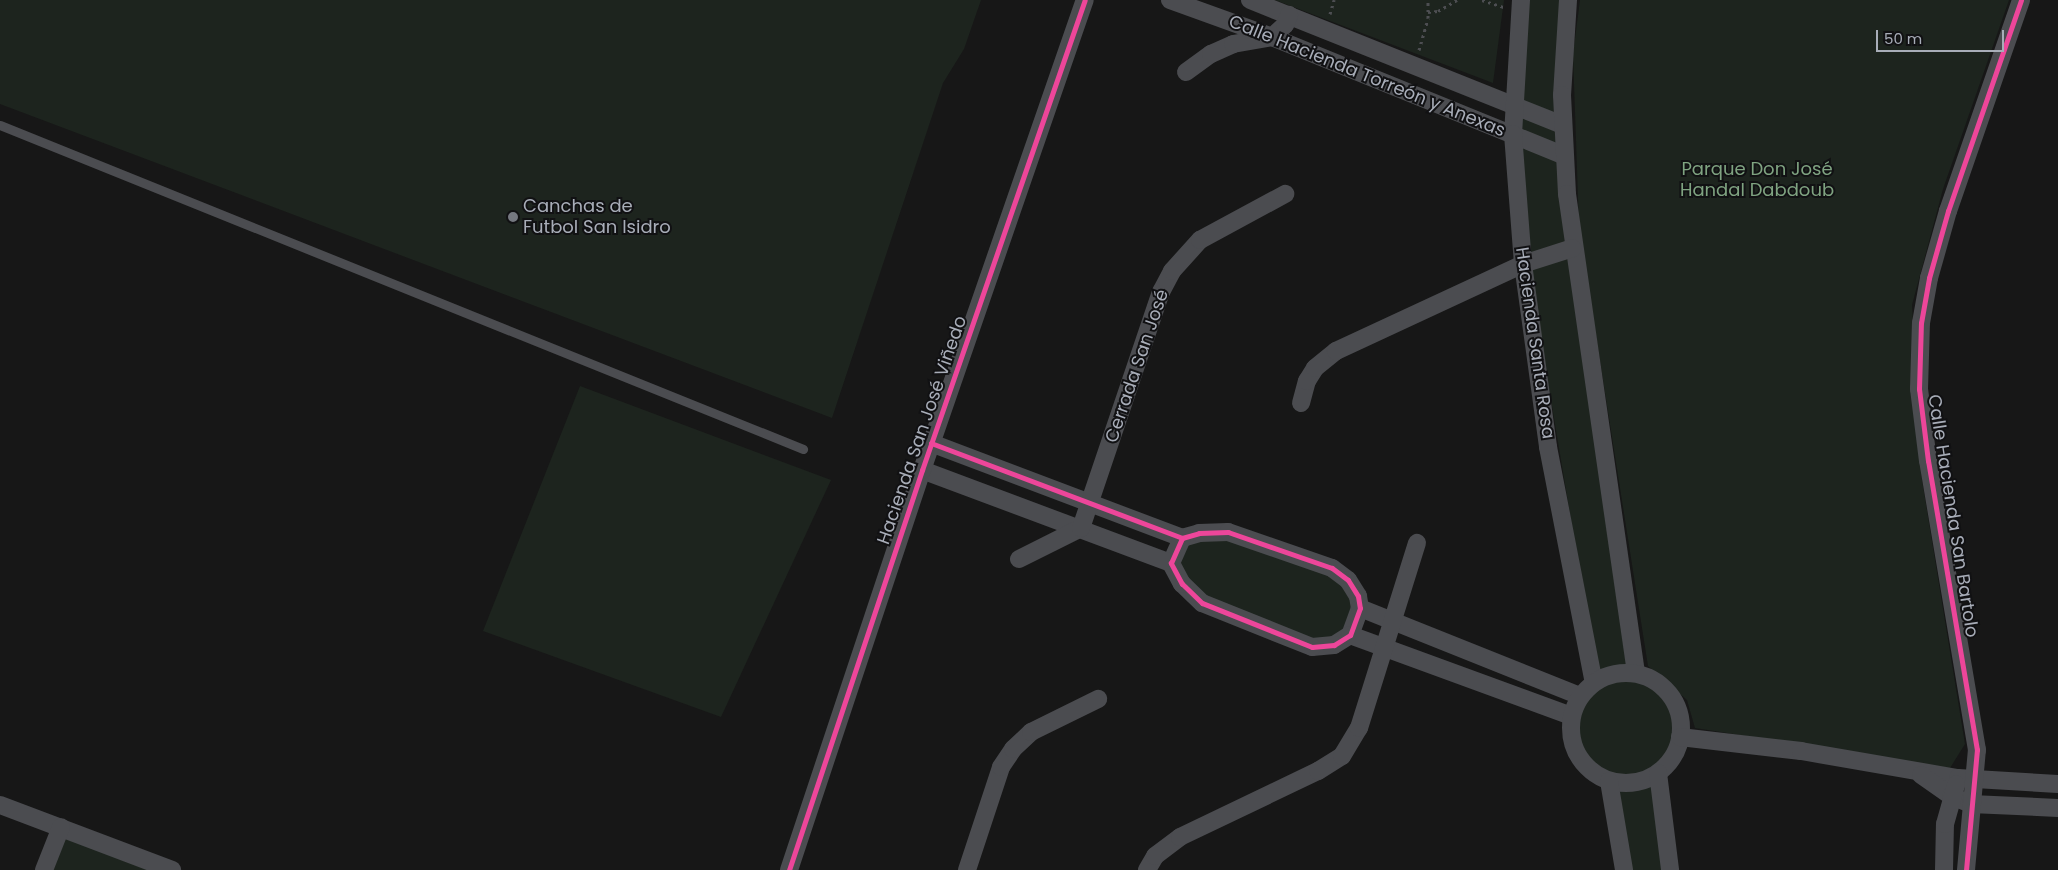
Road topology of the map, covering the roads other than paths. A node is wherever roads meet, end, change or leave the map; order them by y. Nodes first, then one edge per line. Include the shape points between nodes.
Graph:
1 (1085, 0) edge
2 (1170, 0) edge
3 (1250, 0) edge
4 (1568, 0) edge
5 (2021, 0) edge
6 (1520, 4) edge
7 (1289, 15) junction
8 (1272, 37) junction
9 (1186, 72) dead end
10 (1513, 104) junction
11 (1563, 124) junction
12 (0, 125) edge
13 (1513, 134) junction
14 (1563, 155) junction
15 (1285, 194) dead end
16 (1573, 248) junction
17 (1523, 264) junction
18 (1301, 402) dead end
19 (931, 443) junction
20 (803, 449) dead end
21 (922, 470) junction
22 (1089, 504) junction
23 (1081, 528) junction
24 (1182, 538) junction
25 (1417, 543) dead end
26 (1019, 559) dead end
27 (1171, 563) junction
28 (1360, 608) junction
29 (1394, 622) junction
30 (1350, 635) junction
31 (1385, 648) junction
32 (1636, 674) junction
33 (1594, 683) junction
34 (1580, 696) junction
35 (1098, 699) dead end
36 (1572, 716) junction
37 (1680, 737) junction
38 (1916, 772) junction
39 (1658, 773) junction
40 (1966, 778) junction
41 (1609, 781) junction
42 (2058, 784) edge
43 (1951, 796) junction
44 (1971, 804) junction
45 (0, 805) edge
46 (2058, 808) edge
47 (61, 827) junction
48 (44, 870) edge
49 (172, 870) edge
50 (789, 870) edge
51 (967, 870) edge
52 (1147, 870) edge
53 (1624, 870) edge
54 (1670, 870) edge
55 (1944, 870) edge
56 (1966, 870) edge

1 - 19 street, Hacienda San José Viñedo
2 - 8 street, Calle Hacienda Torreón y Anexas
3 - 7 street, Calle Hacienda Torreón y Anexas
4 - 11 street
5 - 40 street, Calle Hacienda San Bartolo via 1948,211 1929,278 1922,323 1919,389 1976,750
6 - 10 street, Hacienda Santa Rosa
7 - 8 street via 1285,25
7 - 10 street, Calle Hacienda Torreón y Anexas
8 - 9 street via 1233,44 1211,54
8 - 13 street, Calle Hacienda Torreón y Anexas
10 - 11 street, Calle Hacienda Torreón y Anexas
10 - 13 street, Hacienda Santa Rosa
11 - 14 street
12 - 20 lane
13 - 14 street, Calle Hacienda Torreón y Anexas
13 - 17 street, Hacienda Santa Rosa
14 - 16 street
15 - 22 street, Cerrada San José via 1200,240 1172,270 1161,292
16 - 17 street
16 - 32 street
17 - 18 street via 1325,357 1307,381
17 - 33 street, Hacienda Santa Rosa via 1548,447
19 - 21 street, Hacienda San José Viñedo
19 - 22 street
21 - 23 street
21 - 50 street, Hacienda San José Viñedo
22 - 23 street, Cerrada San José
22 - 24 street
23 - 26 street
23 - 27 street
24 - 27 street
24 - 28 street via 1198,533 1228,532 1332,568 1348,580
25 - 29 street
27 - 30 street via 1191,594 1220,613 1312,647 1334,645
28 - 29 street
28 - 30 street
29 - 31 street
29 - 34 street
30 - 31 street
31 - 36 street
31 - 52 street via 1359,728 1342,756 1318,771 1180,837 1155,856
32 - 33 street via 1614,674
32 - 37 street via 1650,678 1671,696 1679,716
33 - 34 street
34 - 36 street
35 - 51 street via 1030,732 1013,749 1001,767
36 - 41 street via 1572,743 1578,756 1586,767
37 - 38 street via 1801,751
37 - 39 street via 1676,751
38 - 40 street
38 - 43 street
39 - 41 street via 1643,781 1626,784
39 - 54 street
40 - 42 street
40 - 43 street
40 - 44 street
41 - 53 street
43 - 44 street
43 - 55 street via 1944,824
44 - 46 street
44 - 56 street
45 - 47 street
47 - 48 street
47 - 49 street

